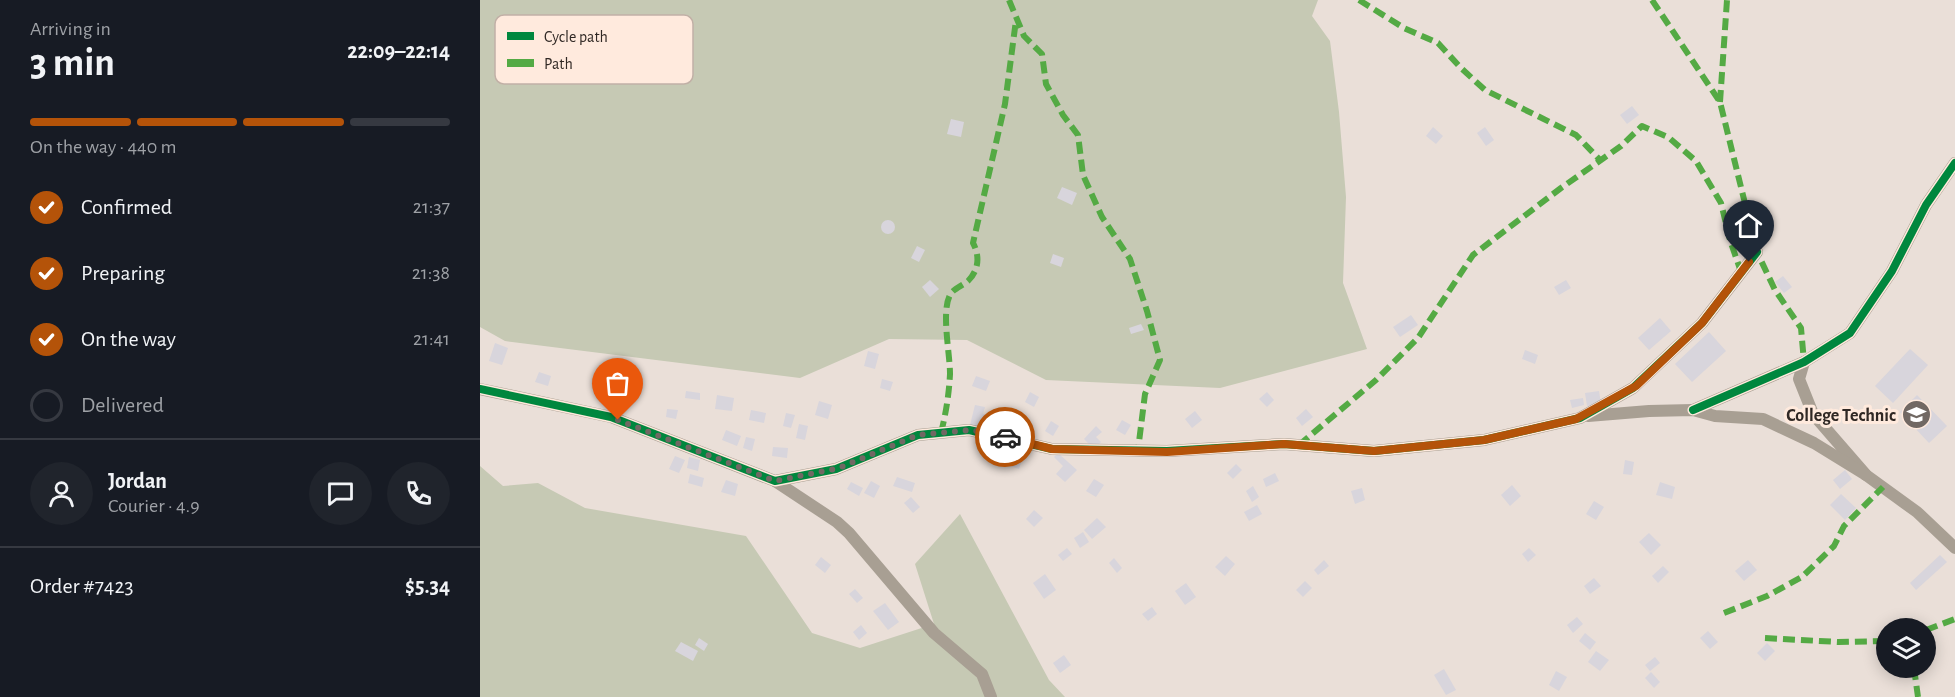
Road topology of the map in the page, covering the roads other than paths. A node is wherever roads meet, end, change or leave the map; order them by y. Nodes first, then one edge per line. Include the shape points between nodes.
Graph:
1 (1955, 163) edge
2 (1757, 252) dead end
3 (1803, 362) junction
4 (480, 389) edge
5 (1693, 410) junction
6 (1584, 417) junction
7 (1866, 475) junction
8 (775, 481) junction
9 (1955, 548) edge
10 (991, 697) edge

1 - 3 street via 1926,206 1892,271 1850,333
2 - 6 street via 1702,323 1636,386
3 - 5 street
3 - 7 street via 1799,379 1813,414
4 - 8 street via 611,417
5 - 6 street
5 - 7 street via 1715,416 1763,419 1814,443
6 - 8 street via 1484,440 1374,451 1284,444 1167,452 1052,449 969,430 918,435 839,468
7 - 9 street via 1917,512
8 - 10 street via 849,533 934,633 982,674

